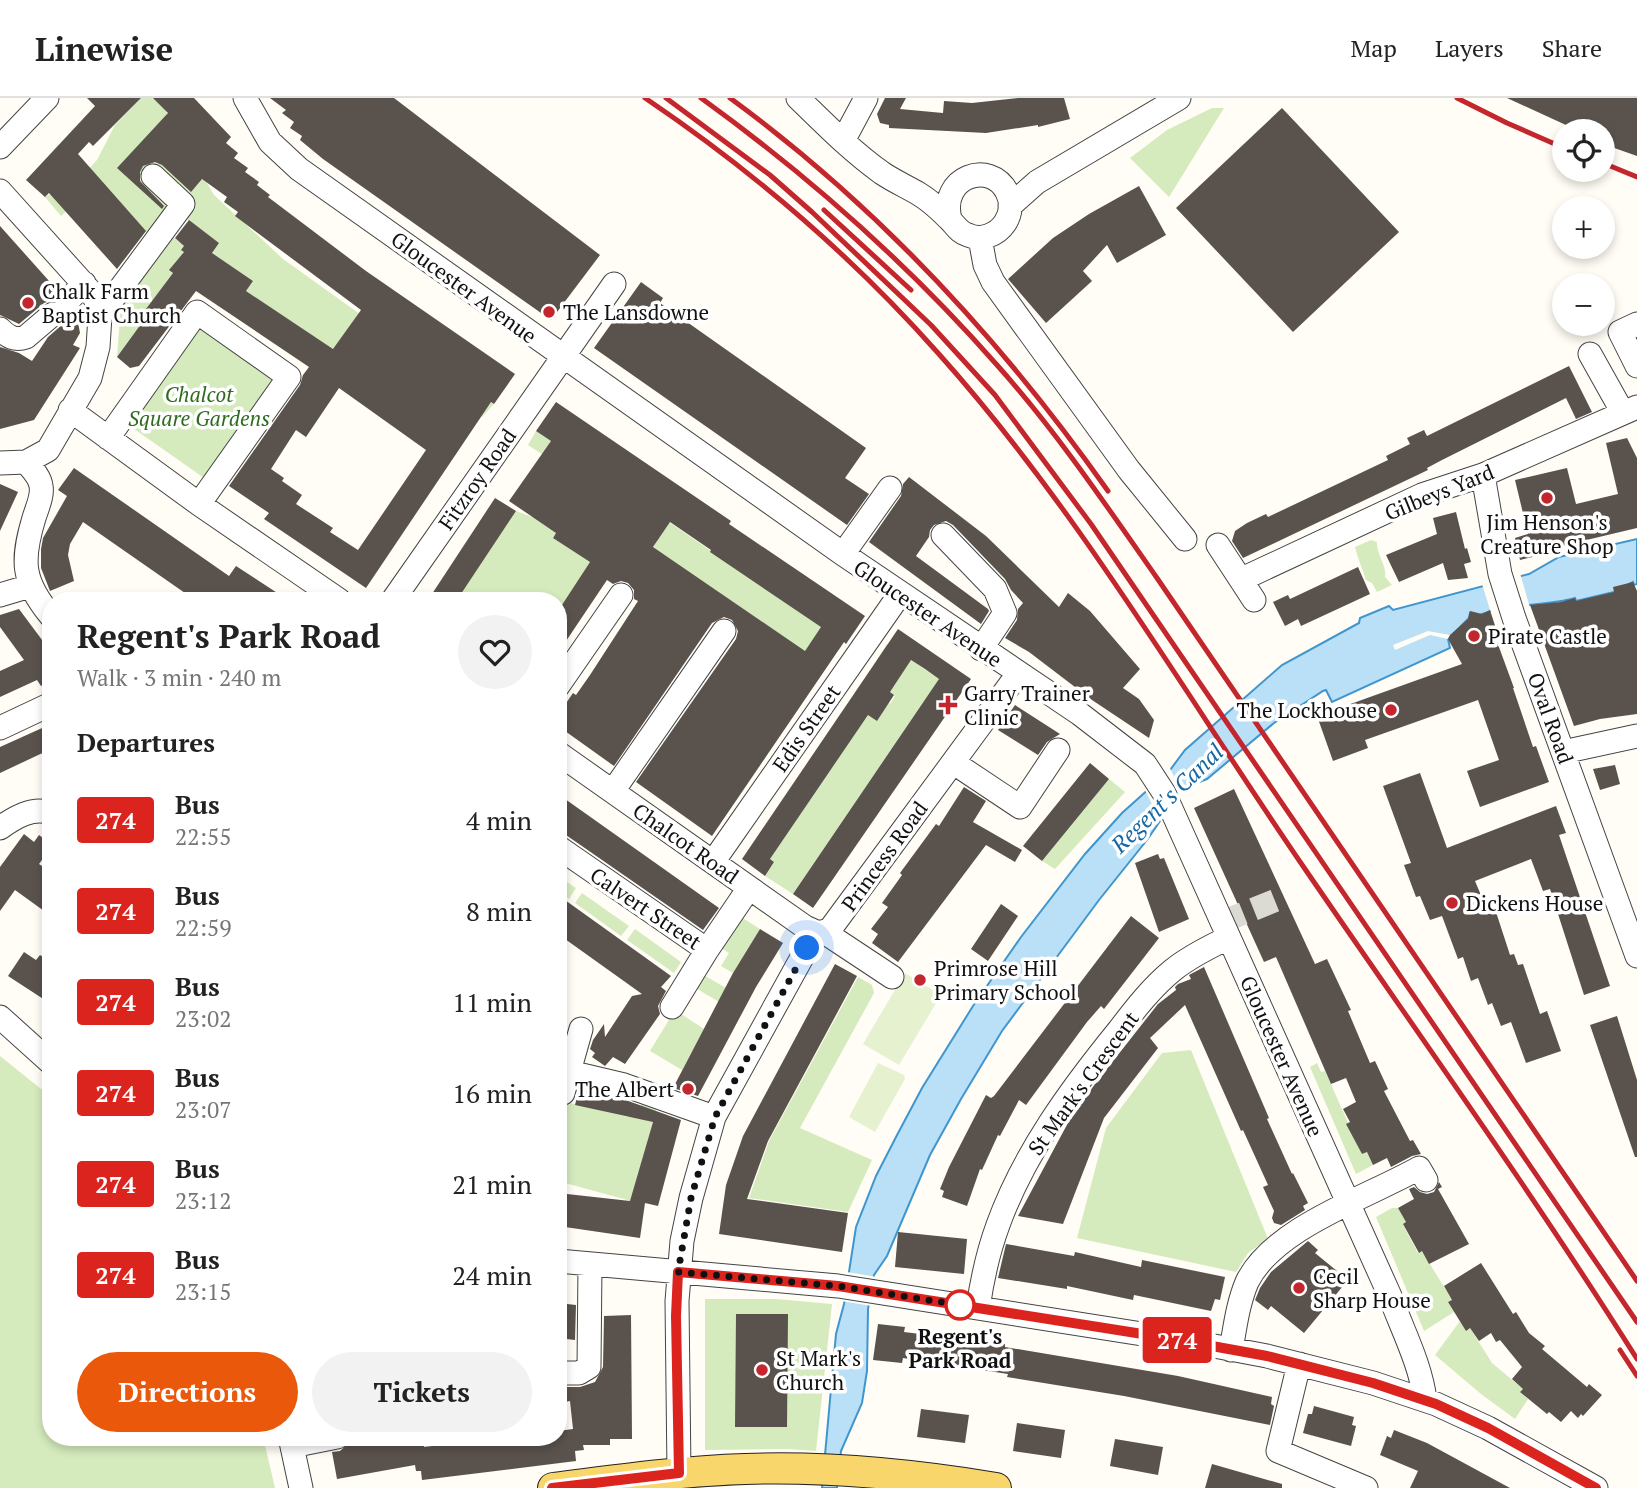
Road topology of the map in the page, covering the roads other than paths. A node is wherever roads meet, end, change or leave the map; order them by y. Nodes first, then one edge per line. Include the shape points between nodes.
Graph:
1 (47, 98) edge
2 (798, 98) edge
3 (866, 98) edge
4 (1179, 98) edge
5 (248, 100) edge
6 (843, 141) junction
7 (0, 147) edge
8 (153, 176) dead end
9 (954, 187) junction
10 (0, 191) edge
11 (919, 194) junction
12 (1006, 195) junction
13 (950, 219) junction
14 (980, 237) junction
15 (84, 283) junction
16 (614, 284) dead end
17 (100, 316) junction
18 (1637, 324) edge
19 (0, 329) edge
20 (1590, 355) dead end
21 (562, 357) junction
22 (1637, 366) edge
23 (70, 410) junction
24 (1630, 410) edge
25 (108, 438) junction
26 (26, 462) junction
27 (0, 463) edge
28 (1483, 475) junction
29 (890, 488) dead end
30 (199, 504) junction
31 (943, 535) dead end
32 (1185, 539) dead end
33 (1218, 545) dead end
34 (842, 554) junction
35 (1242, 579) junction
36 (30, 586) junction
37 (327, 592) edge
38 (399, 592) edge
39 (900, 594) junction
40 (0, 595) edge
41 (621, 595) dead end
42 (1254, 600) dead end
43 (42, 603) edge
44 (724, 631) dead end
45 (981, 649) junction
46 (567, 673) edge
47 (1018, 674) junction
48 (42, 708) edge
49 (0, 728) edge
50 (1637, 736) edge
51 (1058, 751) dead end
52 (1563, 752) junction
53 (567, 759) edge
54 (954, 763) junction
55 (613, 791) junction
56 (42, 811) edge
57 (0, 828) edge
58 (567, 853) edge
59 (713, 862) junction
60 (749, 888) junction
61 (820, 932) junction
62 (1228, 938) junction
63 (1635, 945) edge
64 (707, 950) junction
65 (892, 977) dead end
66 (672, 1007) dead end
67 (0, 1017) edge
68 (581, 1029) dead end
69 (42, 1055) edge
70 (567, 1078) edge
71 (567, 1082) edge
72 (715, 1117) junction
73 (1411, 1173) dead end
74 (1349, 1205) junction
75 (567, 1262) edge
76 (590, 1264) junction
77 (678, 1272) junction
78 (978, 1308) junction
79 (1231, 1350) junction
80 (1299, 1364) junction
81 (567, 1373) edge
82 (1425, 1401) junction
83 (292, 1446) edge
84 (679, 1473) junction
85 (301, 1488) edge
86 (553, 1488) edge
87 (996, 1488) edge
88 (1366, 1488) edge
89 (1596, 1488) edge

1 - 7 street
2 - 6 street
3 - 6 street
4 - 12 street via 1037,182
5 - 21 street, Gloucester Avenue via 270,142 299,169
6 - 11 street via 883,174
8 - 17 street via 183,204
9 - 11 street
9 - 12 street via 979,175 990,177
9 - 13 street via 948,200
10 - 15 street
11 - 13 street
12 - 14 street via 1009,215 1000,230
13 - 14 street via 962,233
14 - 32 street via 993,282 1129,470
15 - 17 street via 98,303
15 - 19 street via 26,337 10,337
16 - 21 street, Fitzroy Road
17 - 23 street via 90,378
18 - 22 street via 1620,332
20 - 24 street
21 - 34 street, Gloucester Avenue
21 - 38 street, Fitzroy Road
23 - 25 street
23 - 26 street via 47,450
24 - 28 street, Gilbeys Yard
25 - 30 street
25 - 30 street via 197,312 289,377
26 - 27 street
26 - 36 street via 39,479 41,492 26,563
28 - 35 street, Gilbeys Yard via 1422,495
28 - 52 street, Oval Road via 1501,578
29 - 34 street
30 - 37 street
31 - 45 street via 995,589 1005,613
33 - 35 street
34 - 39 street, Gloucester Avenue
35 - 42 street
36 - 40 street
36 - 43 street
39 - 45 street, Gloucester Avenue
39 - 59 street, Edis Street
41 - 46 street
44 - 55 street
45 - 47 street, Gloucester Avenue
47 - 54 street, Princess Road
47 - 62 street, Gloucester Avenue via 1086,707 1151,770
48 - 49 street
50 - 52 street
51 - 54 street via 1020,807
52 - 63 street, Oval Road
53 - 55 street, Chalcot Road
54 - 61 street, Princess Road via 831,928
55 - 59 street, Chalcot Road
56 - 57 street
58 - 64 street, Calvert Street
59 - 60 street, Chalcot Road
60 - 61 street, Chalcot Road via 805,928
60 - 64 street, Calvert Street
61 - 65 street, Chalcot Road
61 - 72 street, Princess Road
62 - 74 street, Gloucester Avenue
62 - 78 street, St Mark's Crescent via 1185,961 1158,983 1050,1123 998,1223
64 - 66 street
67 - 69 street
68 - 70 street
71 - 72 street via 624,1085
72 - 77 street, Princess Road via 691,1198
73 - 74 street
74 - 79 street via 1300,1228 1254,1269 1241,1297
74 - 82 street, Gloucester Avenue via 1390,1296
75 - 76 street
76 - 77 street
76 - 81 street via 589,1367
77 - 78 street via 838,1286
77 - 84 street, Princess Road
78 - 79 street
79 - 80 street
80 - 82 street
80 - 88 street via 1278,1451
82 - 89 street via 1488,1428
83 - 85 street
84 - 86 main road
84 - 87 main road via 747,1469 831,1472

